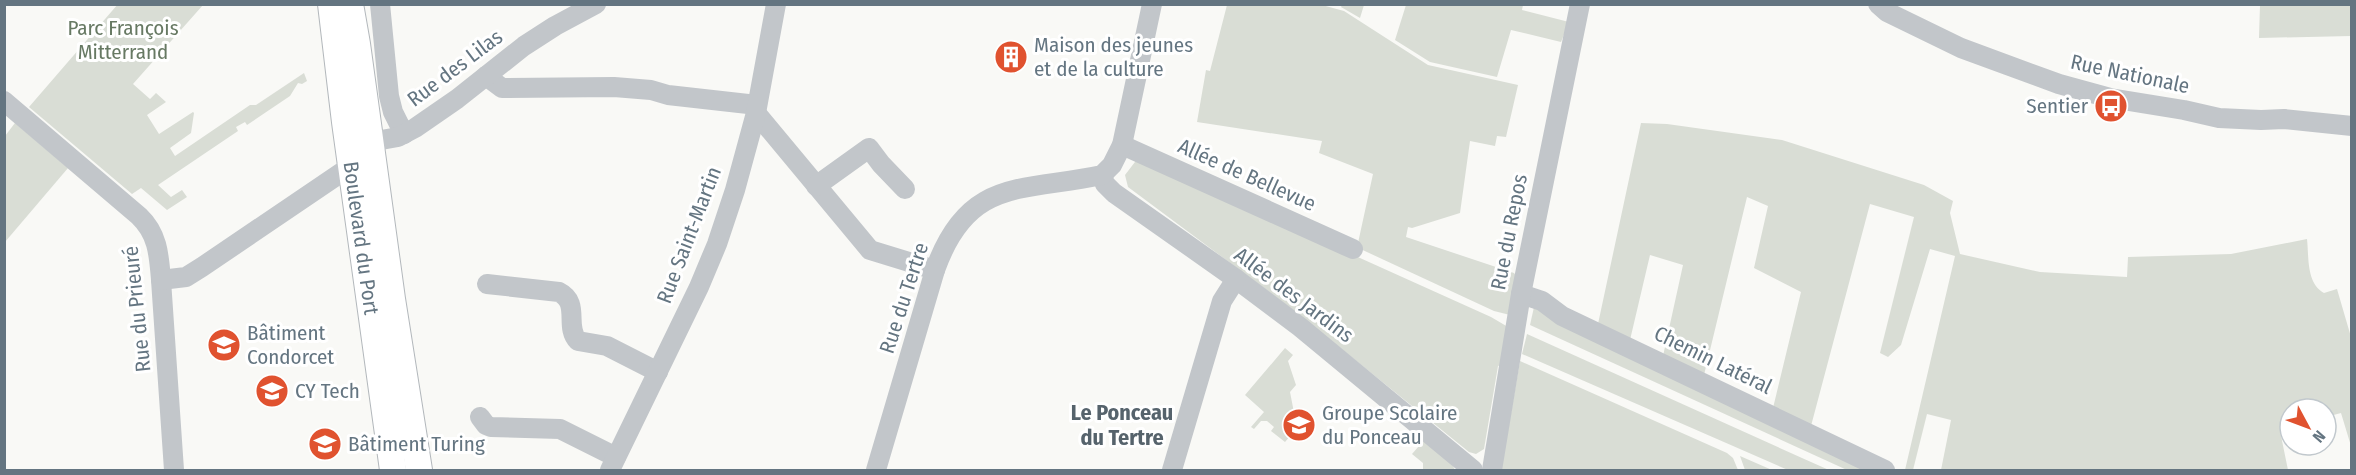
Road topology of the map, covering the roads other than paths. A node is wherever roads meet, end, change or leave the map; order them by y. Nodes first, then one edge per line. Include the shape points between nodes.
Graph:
1 (331, 4) edge
2 (380, 4) edge
3 (596, 4) edge
4 (776, 4) edge
5 (1152, 4) edge
6 (1580, 4) edge
7 (1888, 8) edge
8 (353, 12) edge
9 (486, 76) junction
10 (4, 101) edge
11 (756, 109) junction
12 (2352, 126) edge
13 (404, 134) junction
14 (370, 142) junction
15 (1122, 145) junction
16 (351, 166) junction
17 (1102, 175) junction
18 (816, 186) junction
19 (905, 189) dead end
20 (1353, 249) dead end
21 (935, 270) junction
22 (1236, 279) junction
23 (162, 280) junction
24 (487, 284) dead end
25 (1521, 294) junction
26 (658, 372) junction
27 (480, 417) dead end
28 (1457, 456) junction
29 (613, 464) edge
30 (391, 467) edge
31 (1492, 467) edge
32 (174, 471) edge
33 (419, 471) edge
34 (876, 471) edge
35 (1172, 471) edge
36 (1473, 471) edge
37 (1885, 471) edge

1 - 16 main road, Boulevard du Port
2 - 13 street via 389,96
3 - 9 street, Rue des Lilas via 531,41
4 - 11 street, Rue Saint-Martin
5 - 15 street
6 - 25 street, Rue du Repos
7 - 12 street, Rue Nationale via 1961,48 2110,98 2219,118
8 - 14 main road, Boulevard du Port
9 - 11 street via 502,88 614,87
9 - 13 street, Rue des Lilas
10 - 23 street, Rue du Prieuré via 148,224 156,243
11 - 18 street
11 - 26 street, Rue Saint-Martin via 717,244
13 - 14 street, Rue des Lilas
14 - 33 main road, Boulevard du Port
15 - 17 street
15 - 20 street, Allée de Bellevue
16 - 23 street via 186,277
16 - 30 main road, Boulevard du Port
17 - 21 street, Rue du Tertre via 1013,188 980,204 954,230
17 - 22 street, Allée des Jardins via 1105,184 1119,197
18 - 19 street via 869,148
18 - 21 street via 870,250
21 - 34 street, Rue du Tertre
22 - 28 street, Allée des Jardins
22 - 35 street via 1222,301
23 - 32 street, Rue du Prieuré
24 - 26 street via 559,292 571,304 573,335 578,341 613,348
25 - 31 street, Rue du Repos
25 - 37 street, Chemin Latéral via 1537,298 1562,316
26 - 29 street, Rue Saint-Martin
27 - 29 street via 491,427 567,431
28 - 31 street, Allée des Jardins
28 - 36 street, Allée des Jardins

